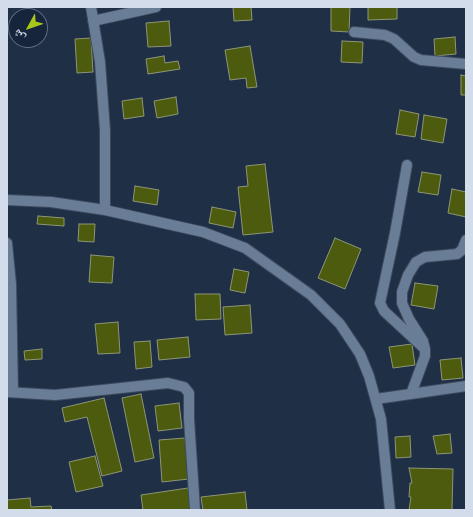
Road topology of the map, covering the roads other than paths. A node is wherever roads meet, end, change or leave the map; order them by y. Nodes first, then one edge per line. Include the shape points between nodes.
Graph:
1 (91, 7) edge
2 (156, 7) edge
3 (93, 21) junction
4 (354, 32) dead end
5 (466, 64) edge
6 (406, 165) dead end
7 (7, 200) edge
8 (105, 210) junction
9 (466, 240) edge
10 (7, 243) edge
11 (9, 301) edge
12 (425, 350) junction
13 (466, 386) edge
14 (10, 392) edge
15 (411, 394) junction
16 (376, 399) junction
17 (195, 510) edge
18 (390, 510) edge

1 - 3 street
2 - 3 street
3 - 8 street via 100,62 105,130
4 - 5 street via 385,35 421,60
6 - 12 street via 380,303 384,311
7 - 8 street via 50,202
8 - 16 street via 203,232 245,248 285,275 311,295 340,324 360,354
9 - 12 street via 462,250 457,254 426,257 416,262 408,275 402,292 402,303 423,341
10 - 11 street
11 - 14 street
12 - 15 street
13 - 15 street
14 - 17 street via 55,396 168,383 184,387 189,393
15 - 16 street
16 - 18 street via 381,419

